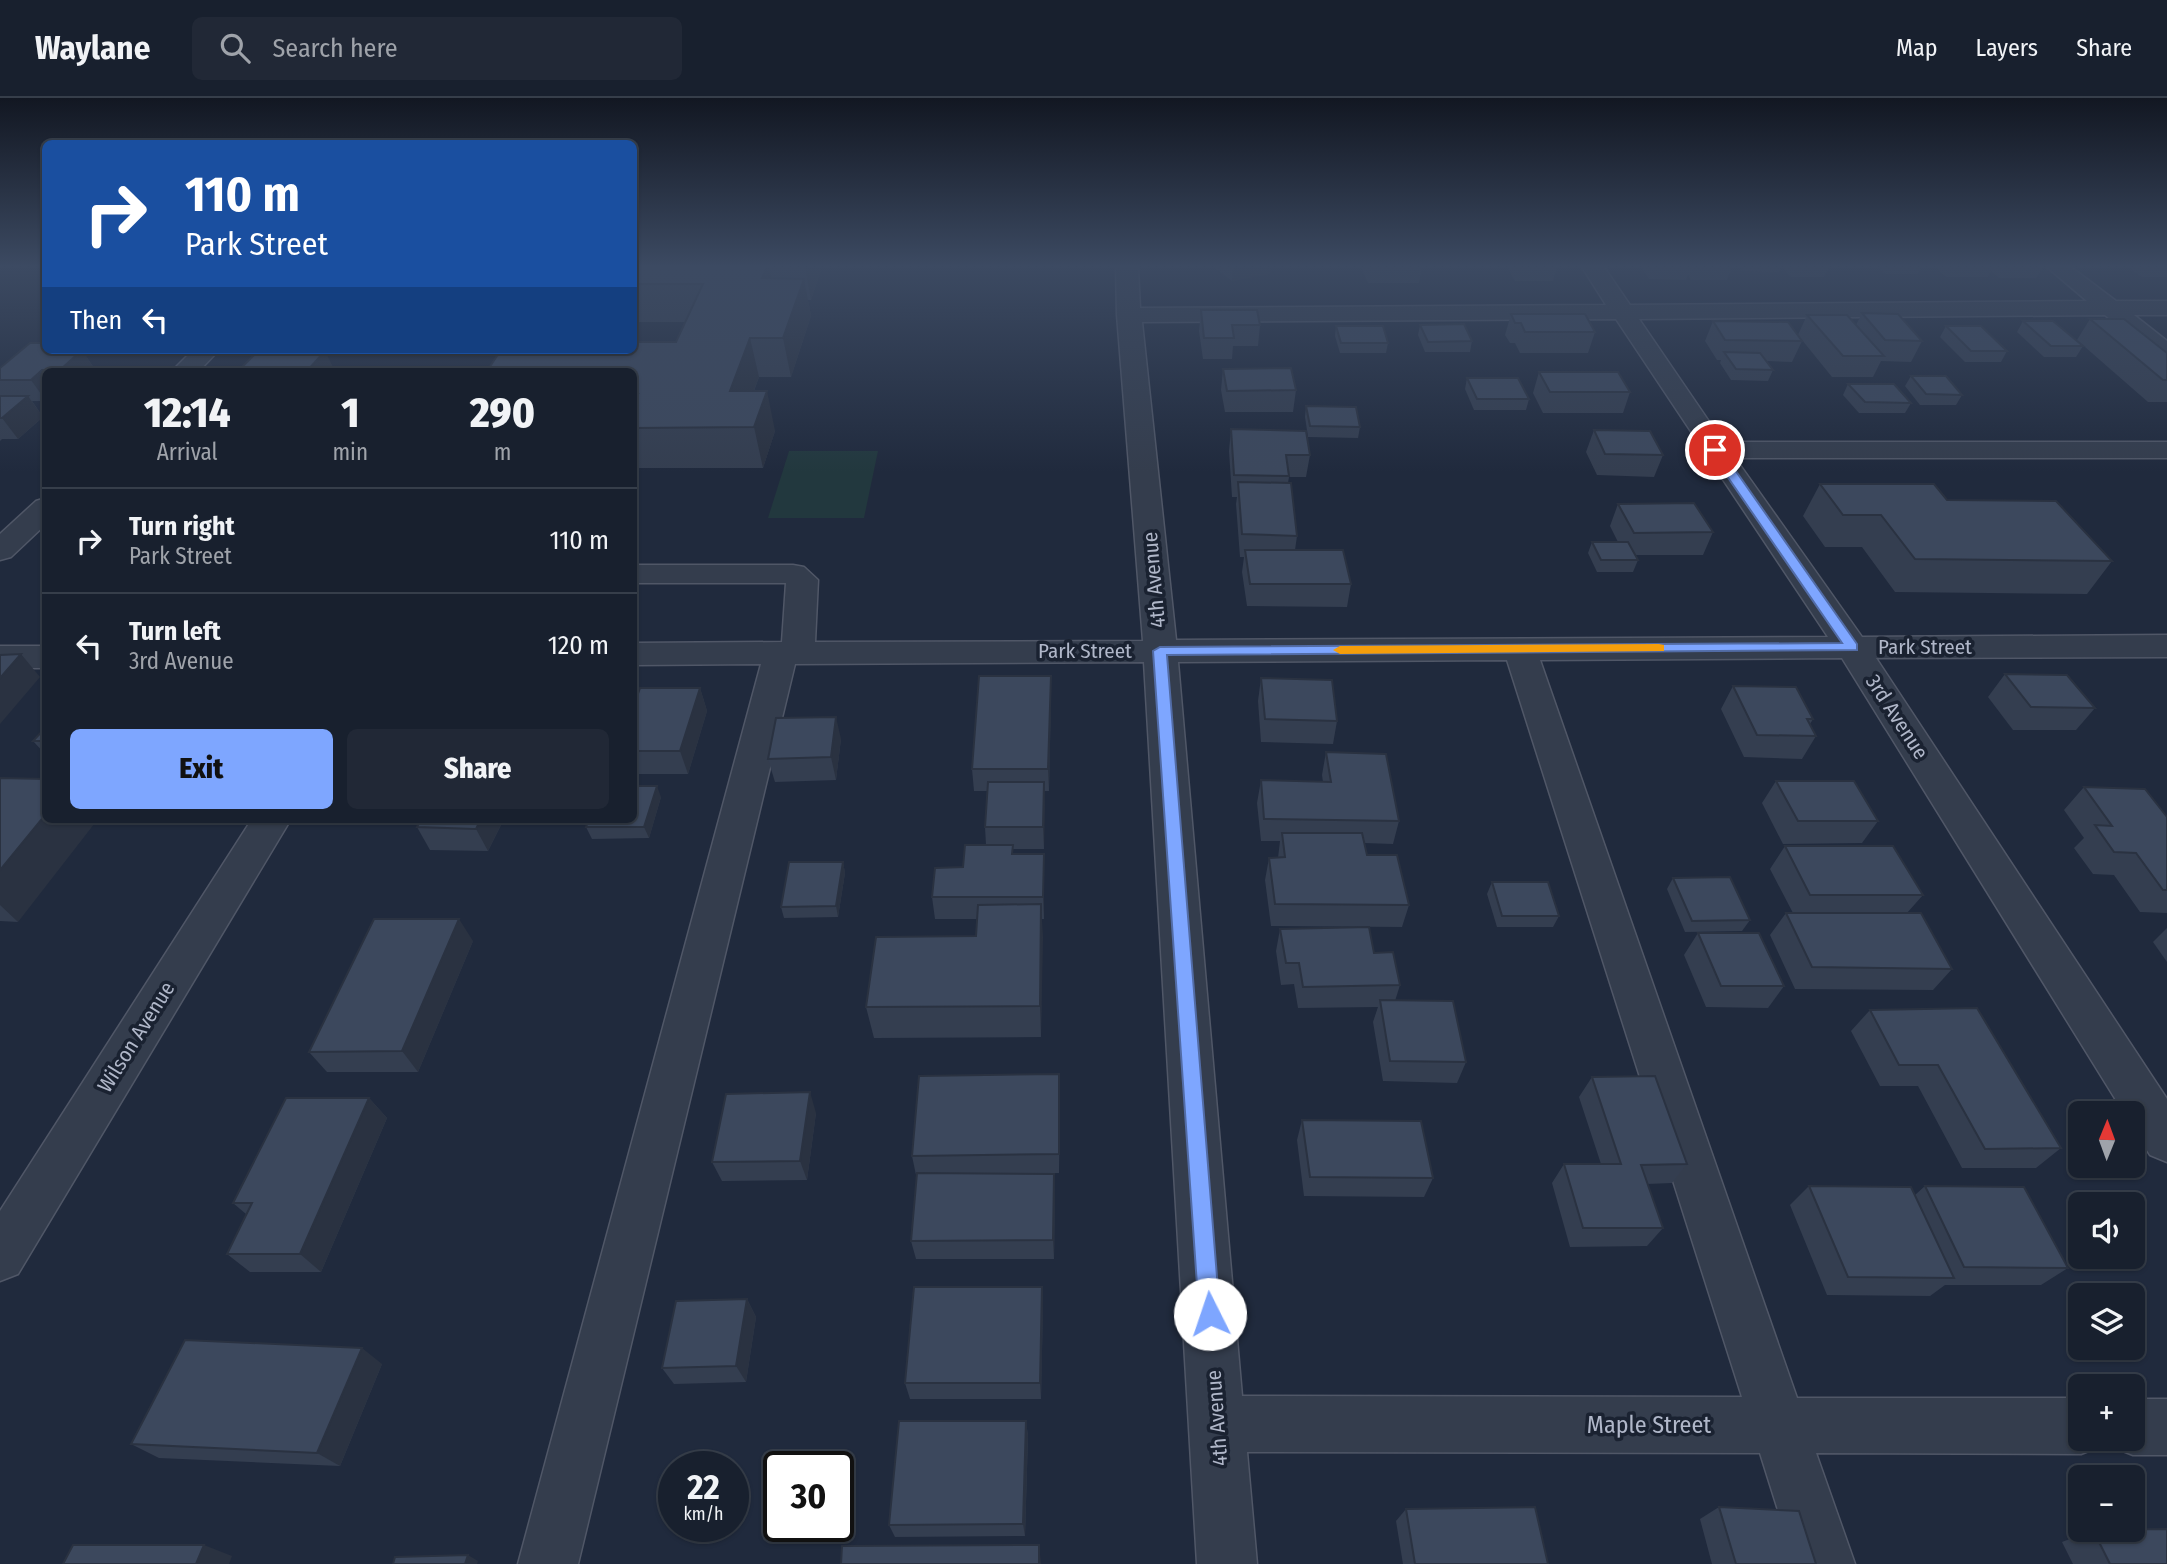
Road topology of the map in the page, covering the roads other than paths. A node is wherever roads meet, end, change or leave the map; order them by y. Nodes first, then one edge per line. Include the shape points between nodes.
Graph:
1 (1131, 335) edge
2 (1640, 335) edge
3 (2145, 335) edge
4 (2167, 353) edge
5 (203, 354) edge
6 (188, 368) edge
7 (1715, 450) junction
8 (2167, 450) edge
9 (42, 511) edge
10 (0, 551) edge
11 (637, 574) edge
12 (2167, 646) edge
13 (1852, 647) junction
14 (1520, 649) junction
15 (1160, 651) junction
16 (790, 653) junction
17 (637, 654) edge
18 (0, 657) edge
19 (42, 657) edge
20 (269, 823) edge
21 (2167, 1140) edge
22 (7, 1232) edge
23 (1218, 1424) junction
24 (1777, 1425) junction
25 (2068, 1426) edge
26 (2145, 1427) edge
27 (2167, 1427) edge
28 (548, 1564) edge
29 (1227, 1564) edge
30 (1825, 1564) edge

1 - 15 street, 4th Avenue
2 - 7 street, 3rd Avenue
3 - 4 street
5 - 6 street
7 - 8 street
7 - 13 street, 3rd Avenue
9 - 10 street
11 - 16 street via 793,573 802,580 803,589
12 - 13 street, Park Street
13 - 14 street, Park Street
13 - 21 street, 3rd Avenue
14 - 15 street, Park Street
14 - 24 street
15 - 16 street, Park Street
15 - 23 street, 4th Avenue
16 - 17 street, Park Street
16 - 28 street
18 - 19 street
20 - 22 street, Wilson Avenue
23 - 24 street, Maple Street
23 - 29 street, 4th Avenue
24 - 25 street, Maple Street
24 - 30 street
26 - 27 street

